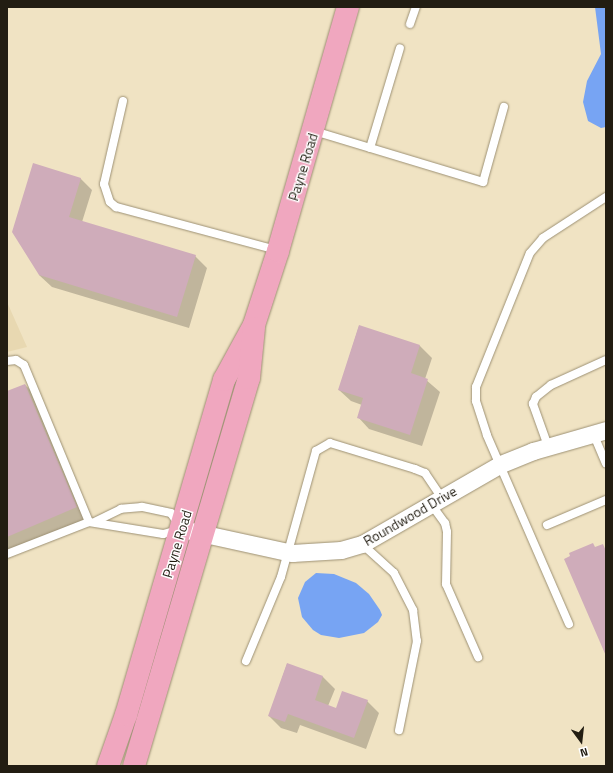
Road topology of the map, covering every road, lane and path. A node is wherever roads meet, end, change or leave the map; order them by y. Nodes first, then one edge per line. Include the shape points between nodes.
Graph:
1 (348, 7) edge
2 (416, 7) edge
3 (410, 24) dead end
4 (400, 48) dead end
5 (123, 101) dead end
6 (504, 106) dead end
7 (314, 130) junction
8 (370, 148) junction
9 (606, 197) edge
10 (278, 251) junction
11 (254, 325) junction
12 (606, 360) edge
13 (7, 361) edge
14 (600, 431) edge
15 (548, 446) junction
16 (606, 463) edge
17 (500, 464) junction
18 (606, 500) edge
19 (436, 501) junction
20 (92, 521) junction
21 (547, 525) dead end
22 (182, 529) junction
23 (204, 535) junction
24 (362, 544) junction
25 (288, 553) junction
26 (7, 554) edge
27 (569, 624) dead end
28 (478, 657) dead end
29 (246, 661) dead end
30 (399, 730) dead end
31 (108, 766) edge
32 (134, 766) edge

1 - 7 main road, Payne Road
2 - 3 lane
4 - 8 lane
5 - 10 lane via 104,184 110,202 116,207
6 - 8 lane via 483,182
7 - 8 lane
7 - 10 main road, Payne Road
9 - 17 lane via 543,238 530,254 510,301 476,387 479,415
10 - 11 main road, Payne Road
11 - 22 main road, Payne Road via 224,380
11 - 23 main road, Payne Road via 250,378
12 - 15 lane via 551,385 536,397 533,404
13 - 20 lane via 16,360 24,365
14 - 15 street, Roundwood Drive
14 - 16 lane
15 - 17 street, Roundwood Drive
17 - 19 street, Roundwood Drive
17 - 27 lane
18 - 21 lane
19 - 24 street, Roundwood Drive
19 - 25 lane via 425,473 330,443 322,445 311,460
19 - 28 lane via 447,532 446,584
20 - 22 lane via 163,534
20 - 22 lane via 121,508 142,507 171,513
20 - 26 lane
22 - 23 street, Roundwood Drive
22 - 31 main road, Payne Road
23 - 25 street, Roundwood Drive
23 - 32 main road, Payne Road
24 - 25 street, Roundwood Drive via 324,553
24 - 30 lane via 394,572 413,610 417,641
25 - 29 lane via 270,606

